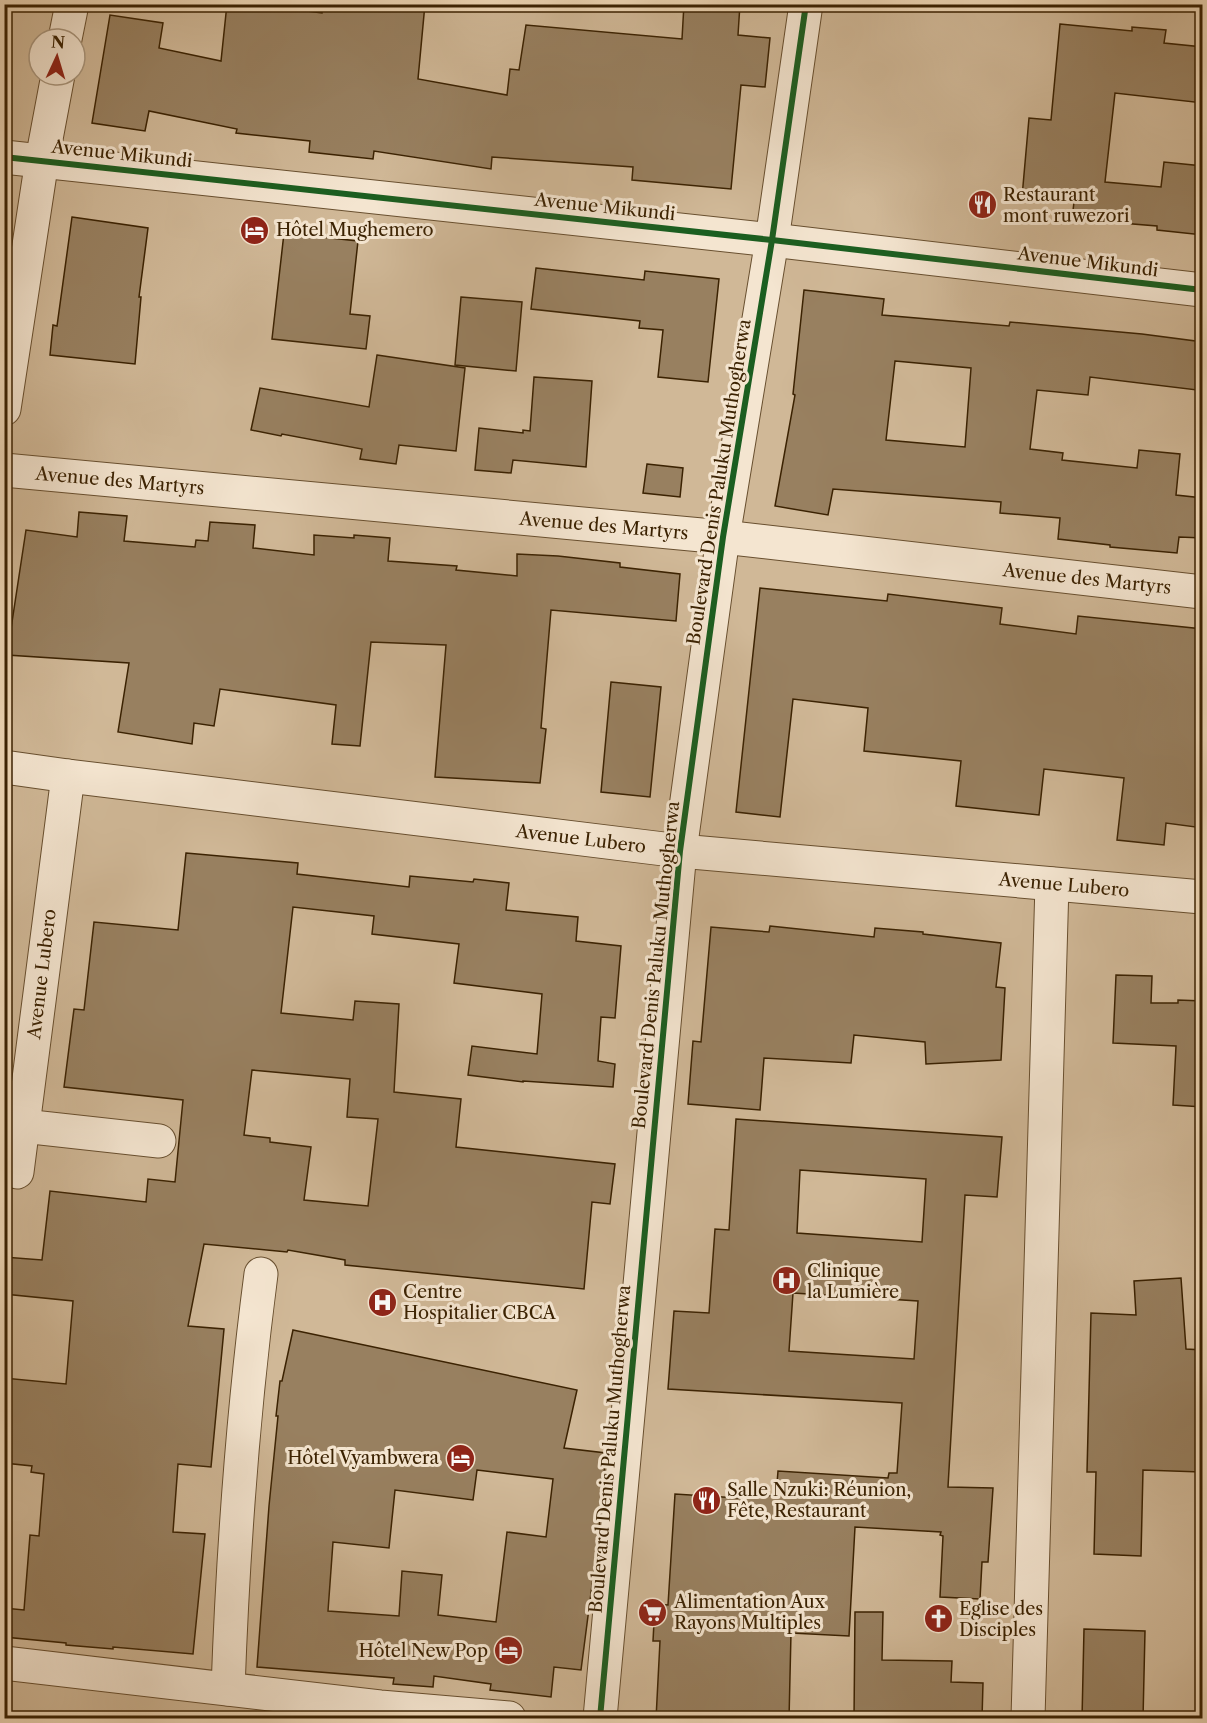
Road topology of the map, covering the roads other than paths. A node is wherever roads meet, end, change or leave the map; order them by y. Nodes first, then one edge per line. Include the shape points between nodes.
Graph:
1 (72, 4) edge
2 (806, 4) edge
3 (67, 27) edge
4 (56, 87) edge
5 (4, 157) edge
6 (42, 160) junction
7 (772, 240) junction
8 (1203, 290) edge
9 (4, 409) edge
10 (4, 470) edge
11 (723, 537) junction
12 (1203, 592) edge
13 (4, 767) edge
14 (68, 776) junction
15 (680, 851) junction
16 (1052, 884) junction
17 (1203, 897) edge
18 (23, 1126) junction
19 (159, 1141) dead end
20 (17, 1172) dead end
21 (261, 1274) dead end
22 (4, 1663) edge
23 (228, 1689) junction
24 (509, 1719) edge
25 (600, 1719) edge
26 (1028, 1719) edge

1 - 3 street
2 - 7 street, Boulevard Denis Paluku Muthogherwa
4 - 6 street
5 - 6 street, Avenue Mikundi
6 - 7 street, Avenue Mikundi
6 - 9 street
7 - 8 street, Avenue Mikundi
7 - 11 street, Boulevard Denis Paluku Muthogherwa
10 - 11 street, Avenue des Martyrs
11 - 12 street, Avenue des Martyrs
11 - 15 street, Boulevard Denis Paluku Muthogherwa
13 - 14 street, Avenue Lubero
14 - 15 street, Avenue Lubero
14 - 18 street, Avenue Lubero
15 - 16 street, Avenue Lubero
15 - 25 street, Boulevard Denis Paluku Muthogherwa
16 - 17 street, Avenue Lubero
16 - 26 street
18 - 19 street
18 - 20 street, Avenue Lubero
21 - 23 street via 251,1353
22 - 23 street
23 - 24 street

